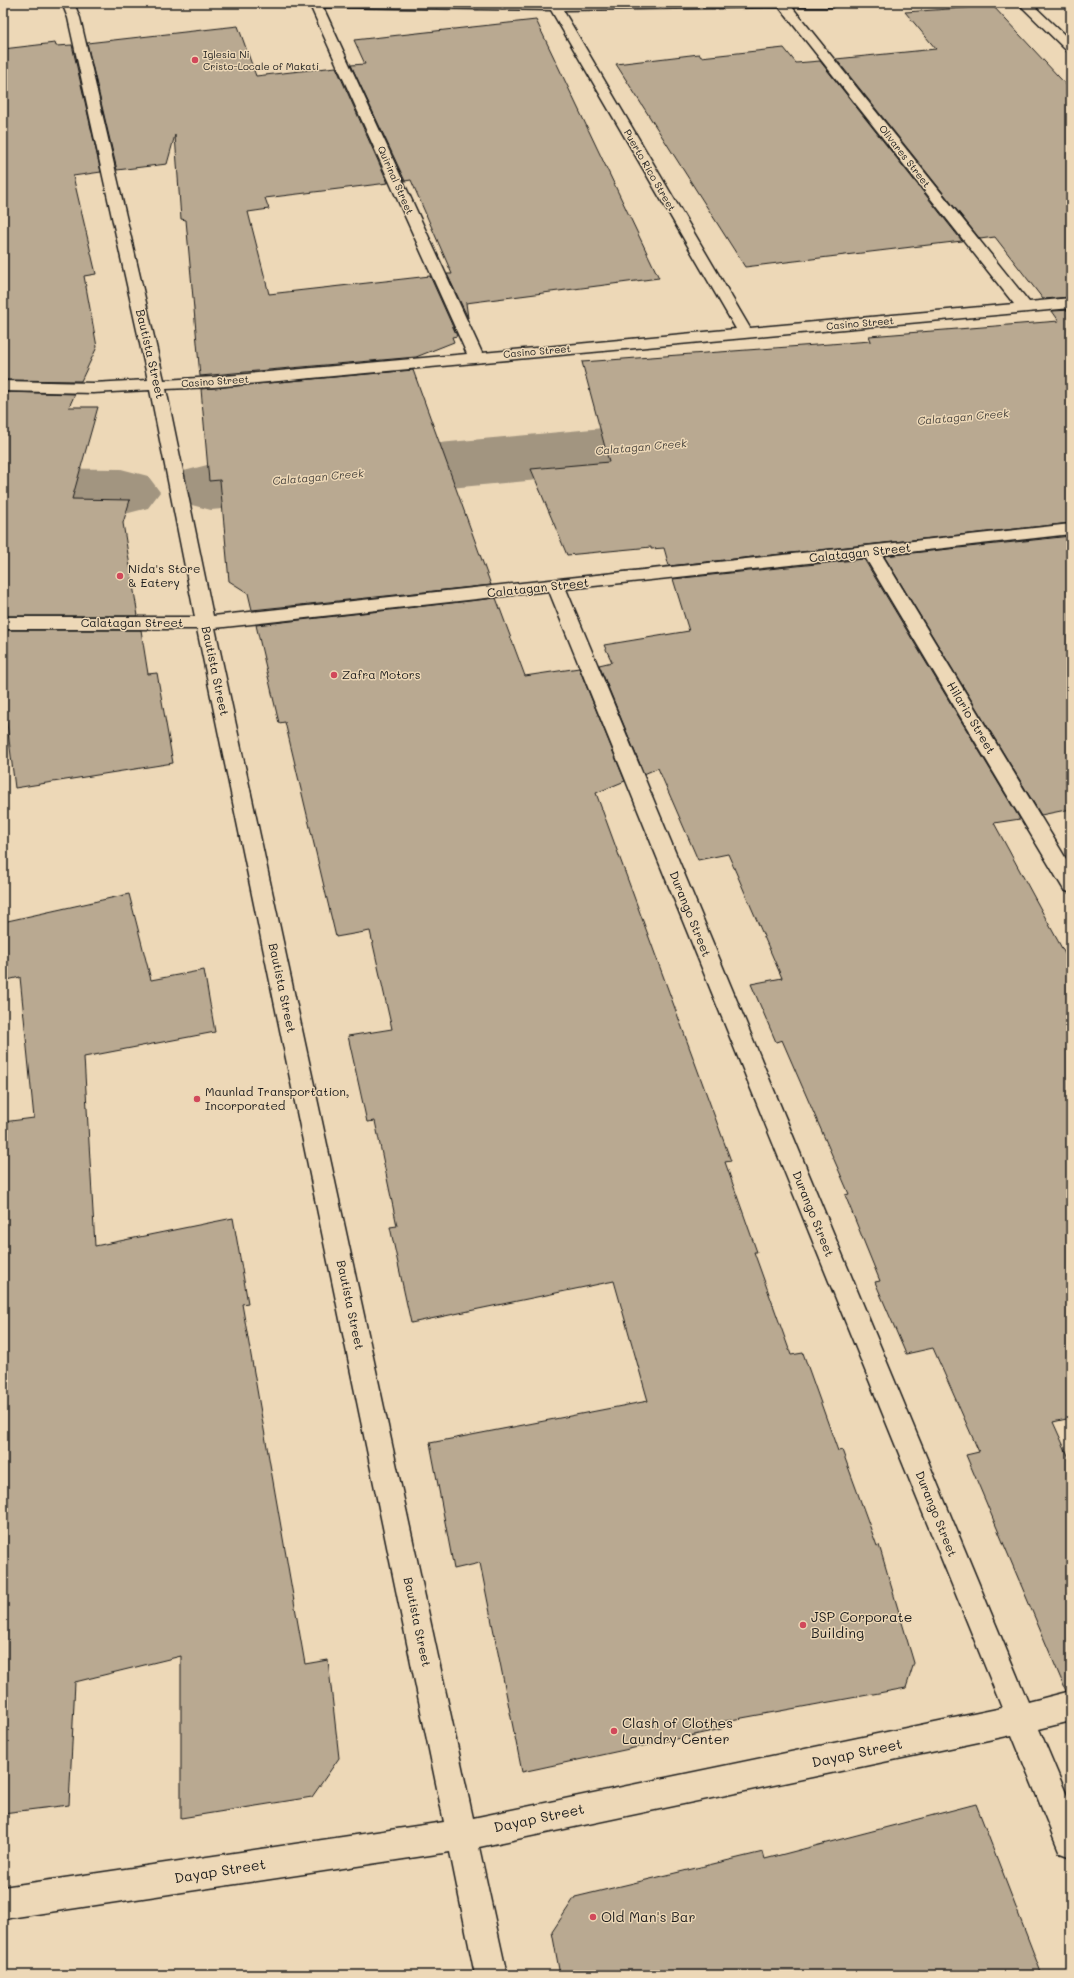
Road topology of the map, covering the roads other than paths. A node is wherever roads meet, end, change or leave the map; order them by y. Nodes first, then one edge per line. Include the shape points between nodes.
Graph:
1 (68, 3) edge
2 (316, 3) edge
3 (832, 3) edge
4 (1024, 3) edge
5 (784, 4) junction
6 (555, 6) junction
7 (1071, 48) edge
8 (1071, 303) edge
9 (1025, 307) junction
10 (746, 334) junction
11 (476, 357) junction
12 (157, 385) junction
13 (3, 386) edge
14 (1071, 530) edge
15 (871, 552) junction
16 (556, 586) junction
17 (3, 623) edge
18 (205, 623) junction
19 (1071, 884) edge
20 (1071, 1706) edge
21 (1020, 1718) junction
22 (462, 1834) junction
23 (1071, 1842) edge
24 (3, 1903) edge
25 (491, 1975) edge

1 - 12 street, Bautista Street via 74,18
2 - 6 street
2 - 11 street, Quirinal Street
3 - 5 street
4 - 7 street
5 - 6 street
5 - 9 street, Olivares Street
6 - 10 street, Puerto Rico Street
8 - 9 street, Casino Street
9 - 10 street, Casino Street
10 - 11 street, Casino Street
11 - 12 street, Casino Street
12 - 13 street, Casino Street via 93,388
12 - 18 street, Bautista Street
14 - 15 street, Calatagan Street
15 - 16 street, Calatagan Street
15 - 19 street, Hilario Street
16 - 18 street, Calatagan Street
16 - 21 street, Durango Street
17 - 18 street, Calatagan Street
18 - 22 street, Bautista Street
20 - 21 street, Dayap Street
21 - 22 street, Dayap Street
21 - 23 street, Durango Street
22 - 24 street, Dayap Street
22 - 25 street, Bautista Street

